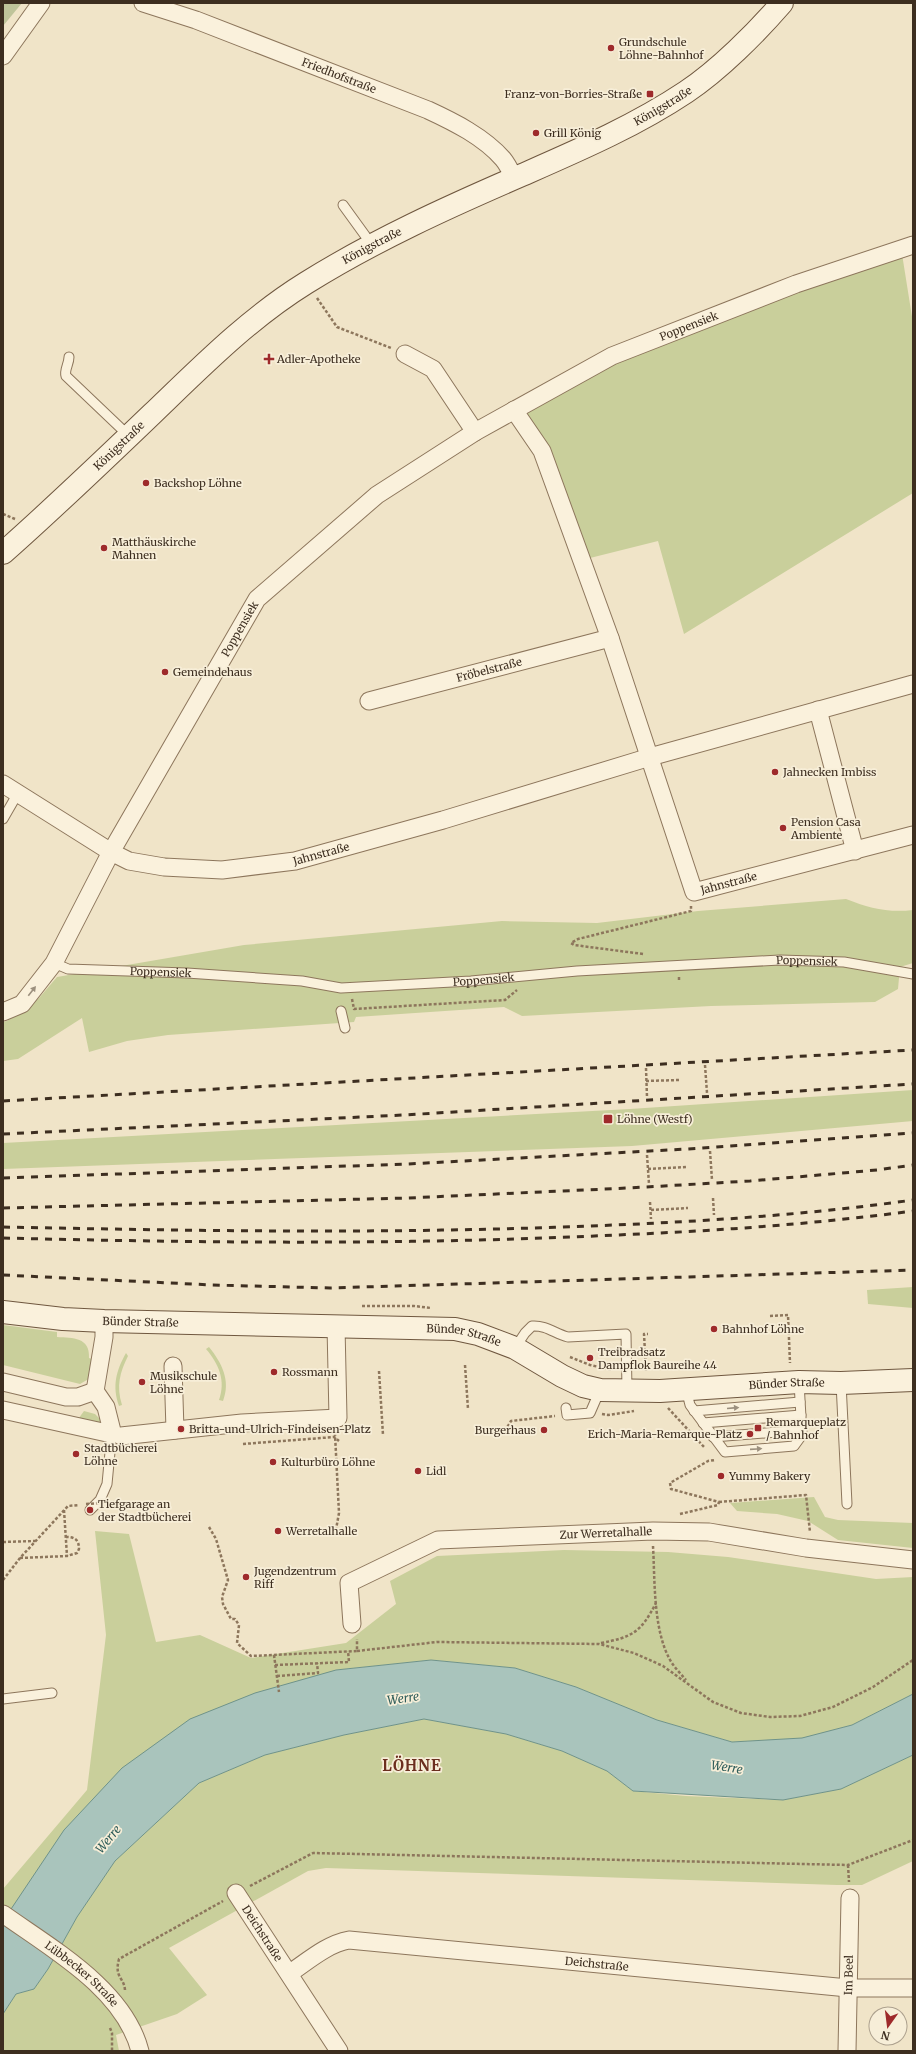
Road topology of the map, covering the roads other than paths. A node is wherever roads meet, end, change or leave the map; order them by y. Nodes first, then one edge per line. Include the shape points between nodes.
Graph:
1 (41, 3) edge
2 (143, 3) edge
3 (782, 3) edge
4 (3, 56) edge
5 (514, 178) junction
6 (343, 205) dead end
7 (372, 245) junction
8 (913, 245) edge
9 (405, 354) road end
10 (69, 357) dead end
11 (514, 410) junction
12 (475, 432) junction
13 (129, 436) junction
14 (3, 553) edge
15 (610, 638) junction
16 (913, 684) edge
17 (369, 701) dead end
18 (818, 710) junction
19 (650, 757) junction
20 (3, 784) edge
21 (18, 793) junction
22 (3, 819) edge
23 (913, 835) edge
24 (855, 851) junction
25 (111, 852) junction
26 (54, 963) junction
27 (913, 974) edge
28 (341, 1011) dead end
29 (3, 1012) edge
30 (345, 1028) dead end
31 (3, 1312) edge
32 (104, 1321) junction
33 (336, 1326) junction
34 (515, 1348) junction
35 (173, 1366) dead end
36 (913, 1380) edge
37 (3, 1382) edge
38 (627, 1382) junction
39 (796, 1383) junction
40 (841, 1383) junction
41 (686, 1389) junction
42 (600, 1390) junction
43 (95, 1391) junction
44 (3, 1410) edge
45 (567, 1411) road end
46 (694, 1411) junction
47 (801, 1415) junction
48 (703, 1423) junction
49 (175, 1430) junction
50 (802, 1430) junction
51 (117, 1433) junction
52 (713, 1437) junction
53 (847, 1504) dead end
54 (88, 1507) road end
55 (913, 1560) edge
56 (352, 1624) road end
57 (52, 1693) dead end
58 (3, 1700) edge
59 (236, 1893) road end
60 (850, 1898) dead end
61 (3, 1914) edge
62 (290, 1973) junction
63 (848, 1988) junction
64 (913, 1988) edge
65 (140, 2051) edge
66 (339, 2051) edge
67 (848, 2051) edge

1 - 4 street
2 - 5 street, Friedhofstraße via 196,20 435,113 486,144 503,160
3 - 5 main road, Königstraße via 716,70 688,91 613,134
5 - 7 main road, Königstraße via 401,229
6 - 7 lane
7 - 13 main road, Königstraße via 264,311 221,346
8 - 11 street, Poppensiek via 796,284 612,356
9 - 12 street via 433,369
10 - 13 lane via 66,376
11 - 12 street, Poppensiek
11 - 15 street via 542,451
12 - 25 street, Poppensiek via 377,495 257,599
13 - 14 main road, Königstraße
15 - 17 street, Fröbelstraße
15 - 19 street
16 - 18 street, Jahnstraße
18 - 19 street, Jahnstraße
18 - 24 street
19 - 24 street, Jahnstraße via 694,892
19 - 25 street, Jahnstraße via 444,820 295,861 222,870 164,867 129,861
20 - 21 street, Jahnstraße
21 - 22 lane
21 - 25 street, Jahnstraße
23 - 24 street, Jahnstraße
25 - 26 street, Poppensiek
26 - 27 lane, Poppensiek via 68,969 279,979 341,988 780,960 844,962
29 -> 26 street, Poppensiek via 22,1004
28 - 30 lane
31 - 32 main road, Bünder Straße
32 - 33 main road, Bünder Straße
32 - 43 street via 104,1337
33 - 34 main road, Bünder Straße via 455,1329 478,1334
33 - 49 street via 338,1418 242,1423
34 - 38 lane via 524,1333 532,1326 548,1328 568,1337 626,1334
34 - 42 main road, Bünder Straße via 562,1376 583,1386
35 - 49 street
36 - 40 main road, Bünder Straße
37 - 43 street via 66,1397 78,1397
38 - 41 main road, Bünder Straße
38 - 42 main road, Bünder Straße
39 - 40 main road, Bünder Straße
39 - 41 main road, Bünder Straße
46 -> 39 lane
39 - 47 lane
40 - 53 lane
41 - 46 lane
42 - 45 lane via 590,1413
43 - 51 street via 106,1407
44 - 51 street
46 - 48 lane
47 - 48 lane
47 - 50 lane
48 - 52 lane
49 - 51 street
50 - 52 lane
52 -> 50 lane via 725,1452 794,1446 802,1435
51 - 54 lane via 100,1500
55 - 56 street, Zur Werretalhalle via 806,1548 709,1532 653,1531 438,1540 349,1583
57 - 58 lane
59 - 62 street, Deichstraße
60 - 63 street, Im Beel
61 - 65 street, Lübbecker Straße via 88,1976 116,2003 137,2040
62 - 63 street, Deichstraße via 339,1942 349,1940
62 - 66 street, Deichstraße
63 - 64 street, Deichstraße
63 - 67 street, Im Beel

